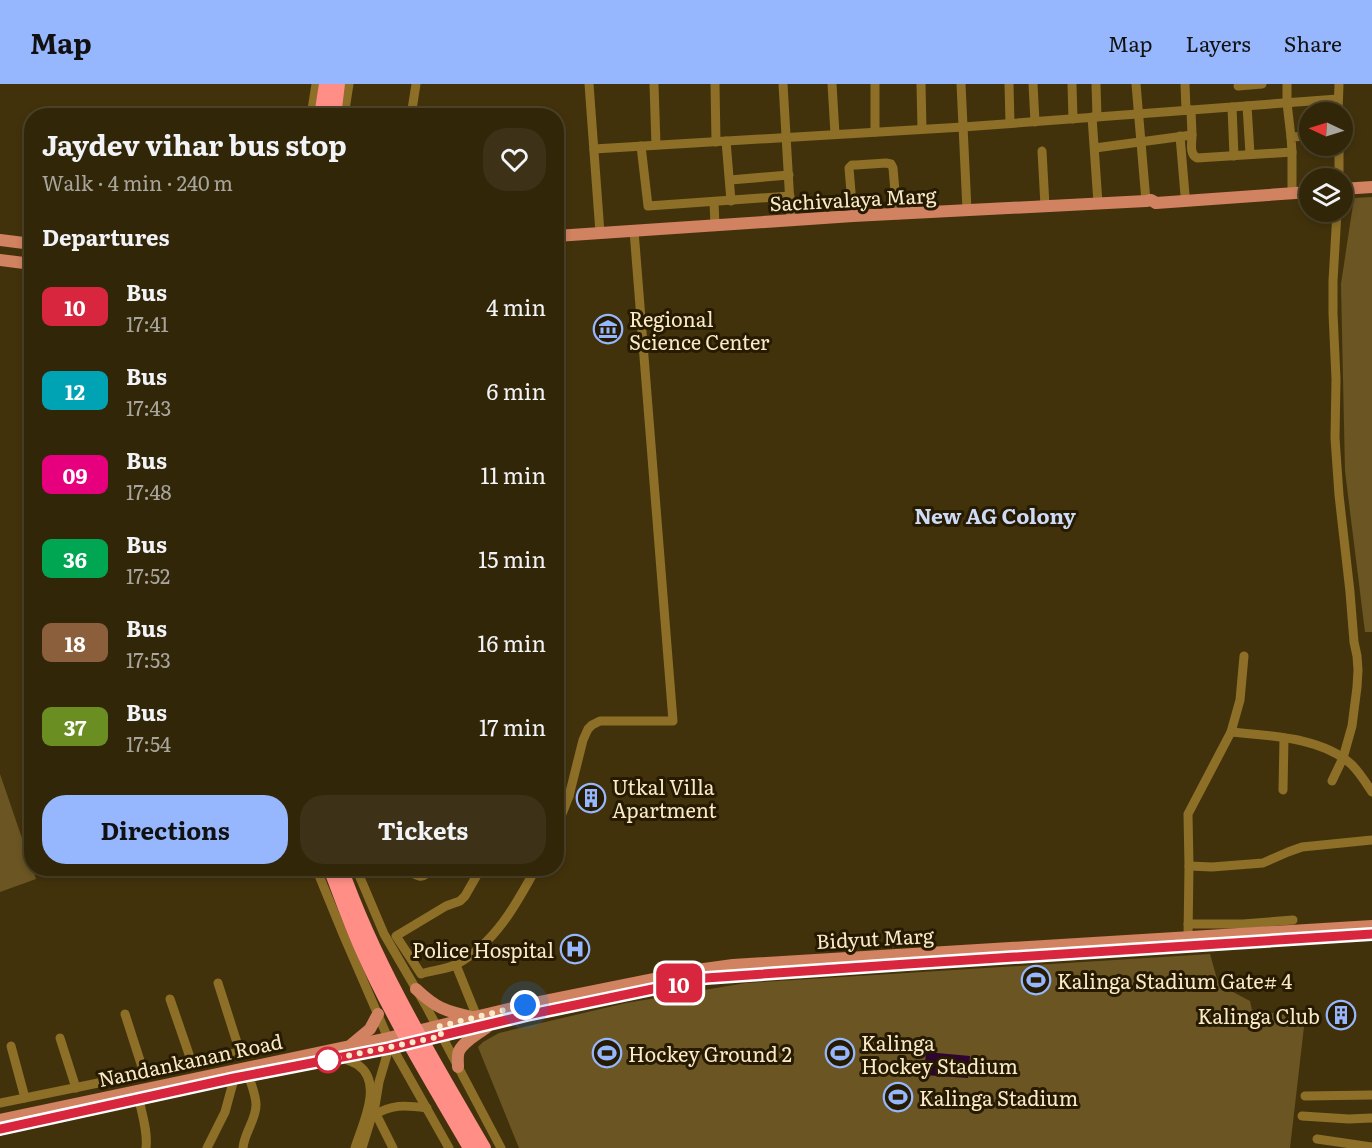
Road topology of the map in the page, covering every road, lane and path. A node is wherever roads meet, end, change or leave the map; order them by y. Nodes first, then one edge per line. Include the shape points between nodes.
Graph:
1 (316, 84) edge
2 (326, 84) edge
3 (338, 84) edge
4 (349, 84) edge
5 (416, 84) edge
6 (589, 84) edge
7 (654, 84) edge
8 (715, 84) edge
9 (783, 84) edge
10 (832, 84) edge
11 (875, 84) edge
12 (921, 84) edge
13 (961, 84) edge
14 (1009, 84) edge
15 (1033, 84) edge
16 (1072, 84) edge
17 (1096, 84) edge
18 (1136, 84) edge
19 (1185, 84) edge
20 (1262, 84) edge
21 (1287, 84) edge
22 (1339, 84) edge
23 (1238, 85) edge
24 (1338, 99) joint
25 (1287, 103) junction
26 (1239, 107) junction
27 (312, 108) edge
28 (322, 108) edge
29 (335, 108) edge
30 (345, 108) edge
31 (412, 108) edge
32 (1189, 110) junction
33 (1138, 114) junction
34 (1095, 117) junction
35 (1073, 119) junction
36 (1035, 122) junction
37 (1010, 123) junction
38 (963, 127) junction
39 (922, 129) junction
40 (875, 132) junction
41 (835, 135) junction
42 (1192, 135) junction
43 (1180, 136) junction
44 (1291, 136) junction
45 (1299, 136) edge
46 (786, 137) junction
47 (726, 141) junction
48 (1142, 141) junction
49 (716, 142) junction
50 (656, 145) junction
51 (641, 146) junction
52 (1095, 148) junction
53 (594, 149) junction
54 (1042, 151) dead end
55 (1292, 152) junction
56 (1250, 154) junction
57 (1234, 156) junction
58 (789, 175) junction
59 (730, 180) junction
60 (1372, 182) edge
61 (1353, 183) edge
62 (1292, 187) junction
63 (1299, 187) edge
64 (1372, 187) edge
65 (1353, 188) edge
66 (1299, 193) edge
67 (1185, 195) junction
68 (790, 196) junction
69 (1149, 200) junction
70 (731, 201) junction
71 (714, 202) junction
72 (1098, 203) junction
73 (1045, 206) junction
74 (968, 210) junction
75 (897, 215) junction
76 (853, 216) junction
77 (791, 221) junction
78 (1336, 222) edge
79 (715, 226) junction
80 (634, 231) junction
81 (600, 233) junction
82 (564, 235) edge
83 (0, 240) edge
84 (24, 243) edge
85 (0, 260) edge
86 (24, 263) edge
87 (1244, 656) dead end
88 (1231, 732) junction
89 (1284, 738) junction
90 (1343, 758) junction
91 (1332, 781) dead end
92 (1283, 790) dead end
93 (1372, 792) edge
94 (564, 795) edge
95 (569, 796) junction
96 (564, 809) edge
97 (1372, 840) edge
98 (1189, 866) junction
99 (319, 876) edge
100 (333, 876) edge
101 (344, 876) edge
102 (359, 876) edge
103 (476, 876) edge
104 (531, 876) edge
105 (1293, 920) dead end
106 (1372, 926) edge
107 (1188, 931) junction
108 (1372, 934) edge
109 (456, 965) junction
110 (218, 983) dead end
111 (416, 989) junction
112 (170, 999) dead end
113 (125, 1014) dead end
114 (378, 1014) junction
115 (477, 1017) junction
116 (493, 1023) junction
117 (439, 1031) junction
118 (60, 1038) dead end
119 (390, 1045) junction
120 (11, 1046) dead end
121 (240, 1052) junction
122 (344, 1052) junction
123 (192, 1063) junction
124 (458, 1067) junction
125 (247, 1072) junction
126 (144, 1073) junction
127 (234, 1078) junction
128 (76, 1088) junction
129 (1372, 1095) edge
130 (1305, 1096) dead end
131 (25, 1098) junction
132 (139, 1099) junction
133 (0, 1103) edge
134 (427, 1108) junction
135 (374, 1115) junction
136 (1302, 1116) dead end
137 (1372, 1118) edge
138 (9, 1121) edge
139 (0, 1129) edge
140 (1317, 1139) dead end
141 (1372, 1147) edge
142 (146, 1148) edge
143 (207, 1148) edge
144 (243, 1148) edge
145 (355, 1148) edge
146 (362, 1148) edge
147 (393, 1148) edge
148 (449, 1148) edge
149 (470, 1148) edge
150 (483, 1148) edge
151 (501, 1148) edge

1 - 27 street
2 - 28 highway
3 - 29 highway
4 - 30 street
5 - 31 street
6 - 53 street
7 - 50 street
8 - 49 street
9 - 46 street
10 - 41 street
11 - 40 street
12 - 39 street
13 - 38 street
14 - 37 street
15 - 36 street
16 - 35 street
17 - 34 street
18 - 33 street
19 - 32 street
20 - 23 street
21 - 25 street
22 - 24 street
23 - 26 street
24 - 25 street
25 - 26 street
25 - 44 street
26 - 32 street
26 - 56 street
26 - 57 street
32 - 33 street
32 - 42 street
33 - 34 street
33 - 48 street
34 - 35 street
34 - 52 street
35 - 36 street
36 - 37 street
37 - 38 street
38 - 39 street
38 - 74 street
39 - 40 street
40 - 41 street
41 - 46 street
42 - 43 street
42 - 57 street via 1192,153 1197,158
43 - 48 street
43 - 67 street
44 - 45 street
44 - 55 street
46 - 47 street
46 - 58 street
47 - 49 street
47 - 59 street
48 - 52 street
48 - 69 street
49 - 50 street
50 - 51 street
51 - 53 street
51 - 71 street via 648,207
52 - 72 street
53 - 81 street
54 - 73 street
55 - 56 street
55 - 62 street
56 - 57 street
58 - 59 street
58 - 68 street
59 - 70 street
60 - 61 main road
62 - 63 main road, Sachivalaya Marg
62 - 67 main road, Sachivalaya Marg
64 - 65 main road
66 - 69 main road, Sachivalaya Marg via 1156,203
67 - 69 main road, Sachivalaya Marg via 1155,196
68 - 70 street
68 - 77 street
69 - 72 main road, Sachivalaya Marg
70 - 71 street
71 - 79 street
72 - 73 main road, Sachivalaya Marg
73 - 74 main road, Sachivalaya Marg
74 - 75 main road, Sachivalaya Marg
75 - 76 main road, Sachivalaya Marg
75 - 76 street via 892,168 886,163 849,168
76 - 77 main road, Sachivalaya Marg
77 - 79 main road, Sachivalaya Marg
78 - 90 street via 1335,438 1358,670 1352,726
79 - 80 main road, Sachivalaya Marg
80 - 81 main road, Sachivalaya Marg
80 - 95 street via 673,721 592,725 583,740
81 - 82 main road, Sachivalaya Marg
83 - 84 main road
85 - 86 main road
87 - 88 street via 1240,700
88 - 89 street
88 - 98 street via 1188,814
89 - 90 street
89 - 92 street
90 - 91 street
90 - 93 street via 1354,766
94 - 95 street
95 - 96 street
97 - 98 street via 1302,847 1263,863
98 - 107 street
99 - 114 street
100 - 149 highway via 379,986
101 - 150 highway via 388,978
102 - 111 street via 384,934
103 - 109 street via 460,901 396,936 421,974
104 - 109 street via 504,923
105 - 107 street
106 - 107 main road, Bidyut Marg
107 - 115 main road, Bidyut Marg via 726,966
108 - 116 main road, Bidyut Marg via 720,976
109 - 115 street
110 - 121 street
111 - 115 main road via 445,1011
111 - 117 street
112 - 123 street
113 - 126 street
114 - 119 street
114 - 122 main road via 370,1029
115 - 117 main road, Bidyut Marg
116 - 117 main road, Bidyut Marg
116 - 124 main road via 466,1042 458,1053
117 - 119 main road, Bidyut Marg
117 - 124 street
118 - 128 street
119 - 122 main road, Nandankanan Road
119 - 134 street
119 - 135 street
120 - 131 street
121 - 123 street
121 - 125 street
122 - 125 main road, Nandankanan Road
122 - 145 street via 364,1071 372,1090
123 - 126 street
124 - 151 street
125 - 127 main road, Nandankanan Road
125 - 138 main road, Nandankanan Road
125 - 144 street via 256,1106
126 - 128 street
127 - 132 main road, Nandankanan Road
127 - 143 street via 225,1112
128 - 131 street
129 - 130 street
131 - 133 street
132 - 138 main road, Nandankanan Road
132 - 142 street
134 - 135 street via 396,1105
134 - 148 street
135 - 146 street
135 - 147 street
136 - 137 street
138 - 139 main road
140 - 141 street

